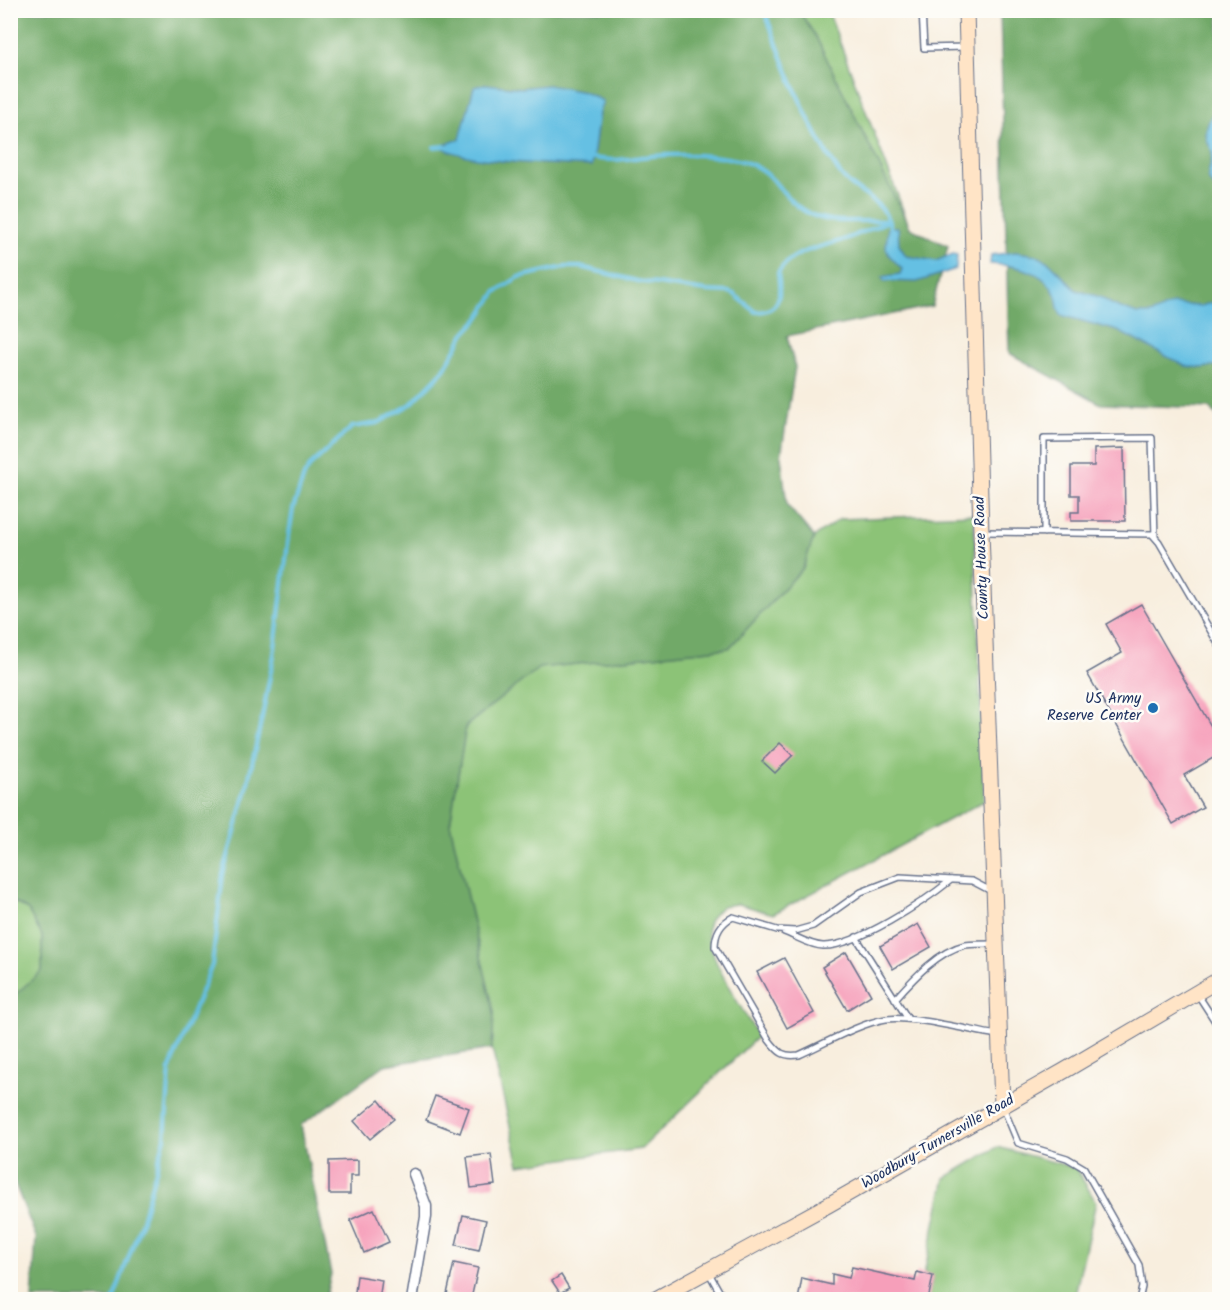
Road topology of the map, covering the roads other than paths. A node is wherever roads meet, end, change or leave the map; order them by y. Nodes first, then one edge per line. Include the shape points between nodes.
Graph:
1 (922, 10) edge
2 (966, 10) edge
3 (967, 46) junction
4 (981, 532) junction
5 (1044, 533) junction
6 (1155, 538) junction
7 (1220, 647) edge
8 (951, 880) junction
9 (993, 892) junction
10 (775, 929) junction
11 (856, 937) junction
12 (995, 944) junction
13 (1220, 979) edge
14 (1196, 992) junction
15 (895, 999) junction
16 (908, 1019) junction
17 (1220, 1029) edge
18 (999, 1036) junction
19 (1002, 1105) junction
20 (414, 1174) dead end
21 (708, 1271) junction
22 (412, 1299) edge
23 (654, 1299) edge
24 (724, 1299) edge
25 (1139, 1299) edge

1 - 3 lane via 924,48
2 - 3 street, County House Road
3 - 4 street, County House Road
4 - 5 lane
4 - 9 street, County House Road
5 - 6 lane via 1152,534
5 - 6 lane via 1044,438 1152,438
6 - 7 lane
8 - 9 lane via 972,881
8 - 10 lane via 900,877 861,892 813,926 795,931
8 - 11 lane via 927,900
9 - 12 street, County House Road
10 - 11 lane via 822,946
10 - 16 lane via 734,917 718,932 715,947 769,1040 782,1054 800,1055 885,1019
11 - 15 lane
12 - 15 lane via 965,945 941,956
12 - 18 street, County House Road
13 - 14 street, Woodbury-Turnersville Road
14 - 17 lane
14 - 19 street, Woodbury-Turnersville Road
15 - 16 lane
16 - 18 lane
18 - 19 street, County House Road
19 - 21 street, Woodbury-Turnersville Road
19 - 25 lane via 1018,1143 1067,1158 1084,1168 1139,1265
20 - 22 street via 426,1217
21 - 23 street, Woodbury-Turnersville Road
21 - 24 lane

